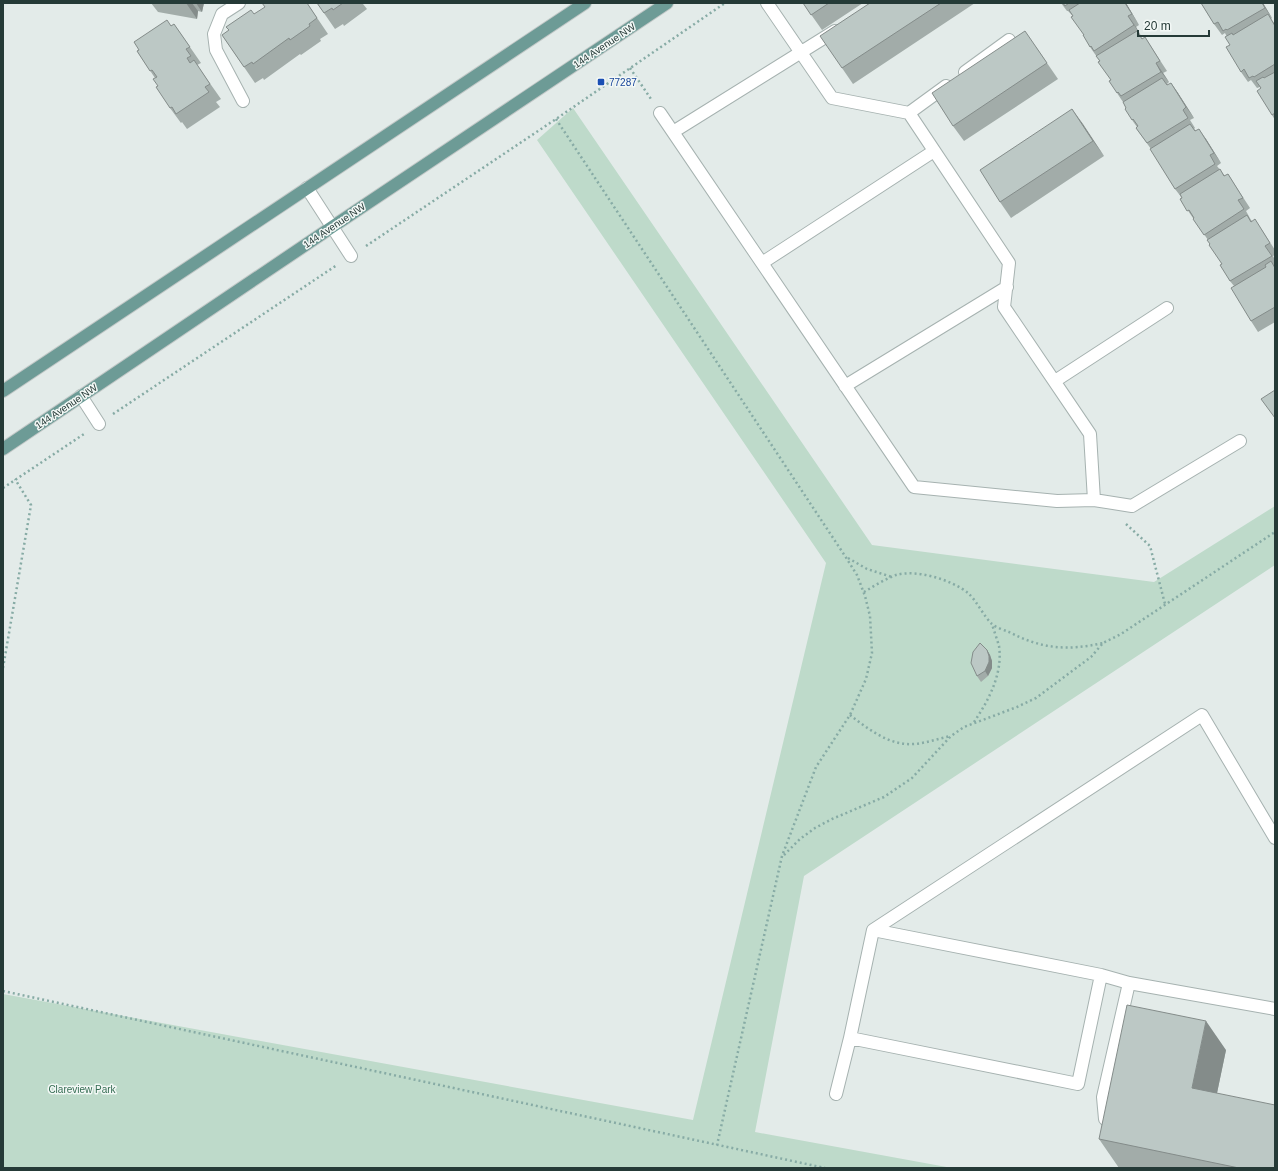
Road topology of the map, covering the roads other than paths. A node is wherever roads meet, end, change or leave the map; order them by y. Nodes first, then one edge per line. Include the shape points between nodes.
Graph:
1 (239, 3) edge
2 (585, 3) edge
3 (667, 3) edge
4 (767, 3) edge
5 (223, 8) edge
6 (846, 24) edge
7 (1009, 40) edge
8 (801, 53) junction
9 (243, 101) dead end
10 (660, 112) road end
11 (909, 113) junction
12 (673, 132) junction
13 (934, 151) junction
14 (307, 188) junction
15 (332, 227) junction
16 (351, 256) road end
17 (762, 263) junction
18 (1007, 287) junction
19 (1167, 308) dead end
20 (1055, 381) junction
21 (845, 386) junction
22 (3, 391) edge
23 (81, 396) junction
24 (99, 424) road end
25 (1240, 441) dead end
26 (3, 449) edge
27 (1094, 500) junction
28 (1275, 838) edge
29 (873, 930) junction
30 (1101, 975) junction
31 (1128, 983) junction
32 (1275, 1009) edge
33 (850, 1038) junction
34 (836, 1094) dead end
35 (1122, 1130) edge

1 - 5 street
2 - 14 main road
3 - 15 main road, 144 Avenue NW
4 - 8 street
5 - 9 street via 214,34 216,50
6 - 8 street
7 - 11 street
8 - 11 street via 832,98
8 - 12 street
10 - 12 street
11 - 13 street
12 - 17 street
13 - 17 street
13 - 18 street via 1009,263
14 - 15 street
14 - 22 main road
15 - 16 street
15 - 23 main road, 144 Avenue NW
17 - 21 street
18 - 20 street via 1004,307
18 - 21 street
19 - 20 street
20 - 27 street via 1090,434
21 - 27 street via 914,487 1057,501
23 - 24 street
23 - 26 main road, 144 Avenue NW
25 - 27 street via 1132,506
28 - 29 street via 1202,715
29 - 30 street
29 - 33 street
30 - 31 street
30 - 33 street via 1078,1084
31 - 32 street
31 - 35 street via 1103,1097 1105,1119 1117,1130
33 - 34 street

